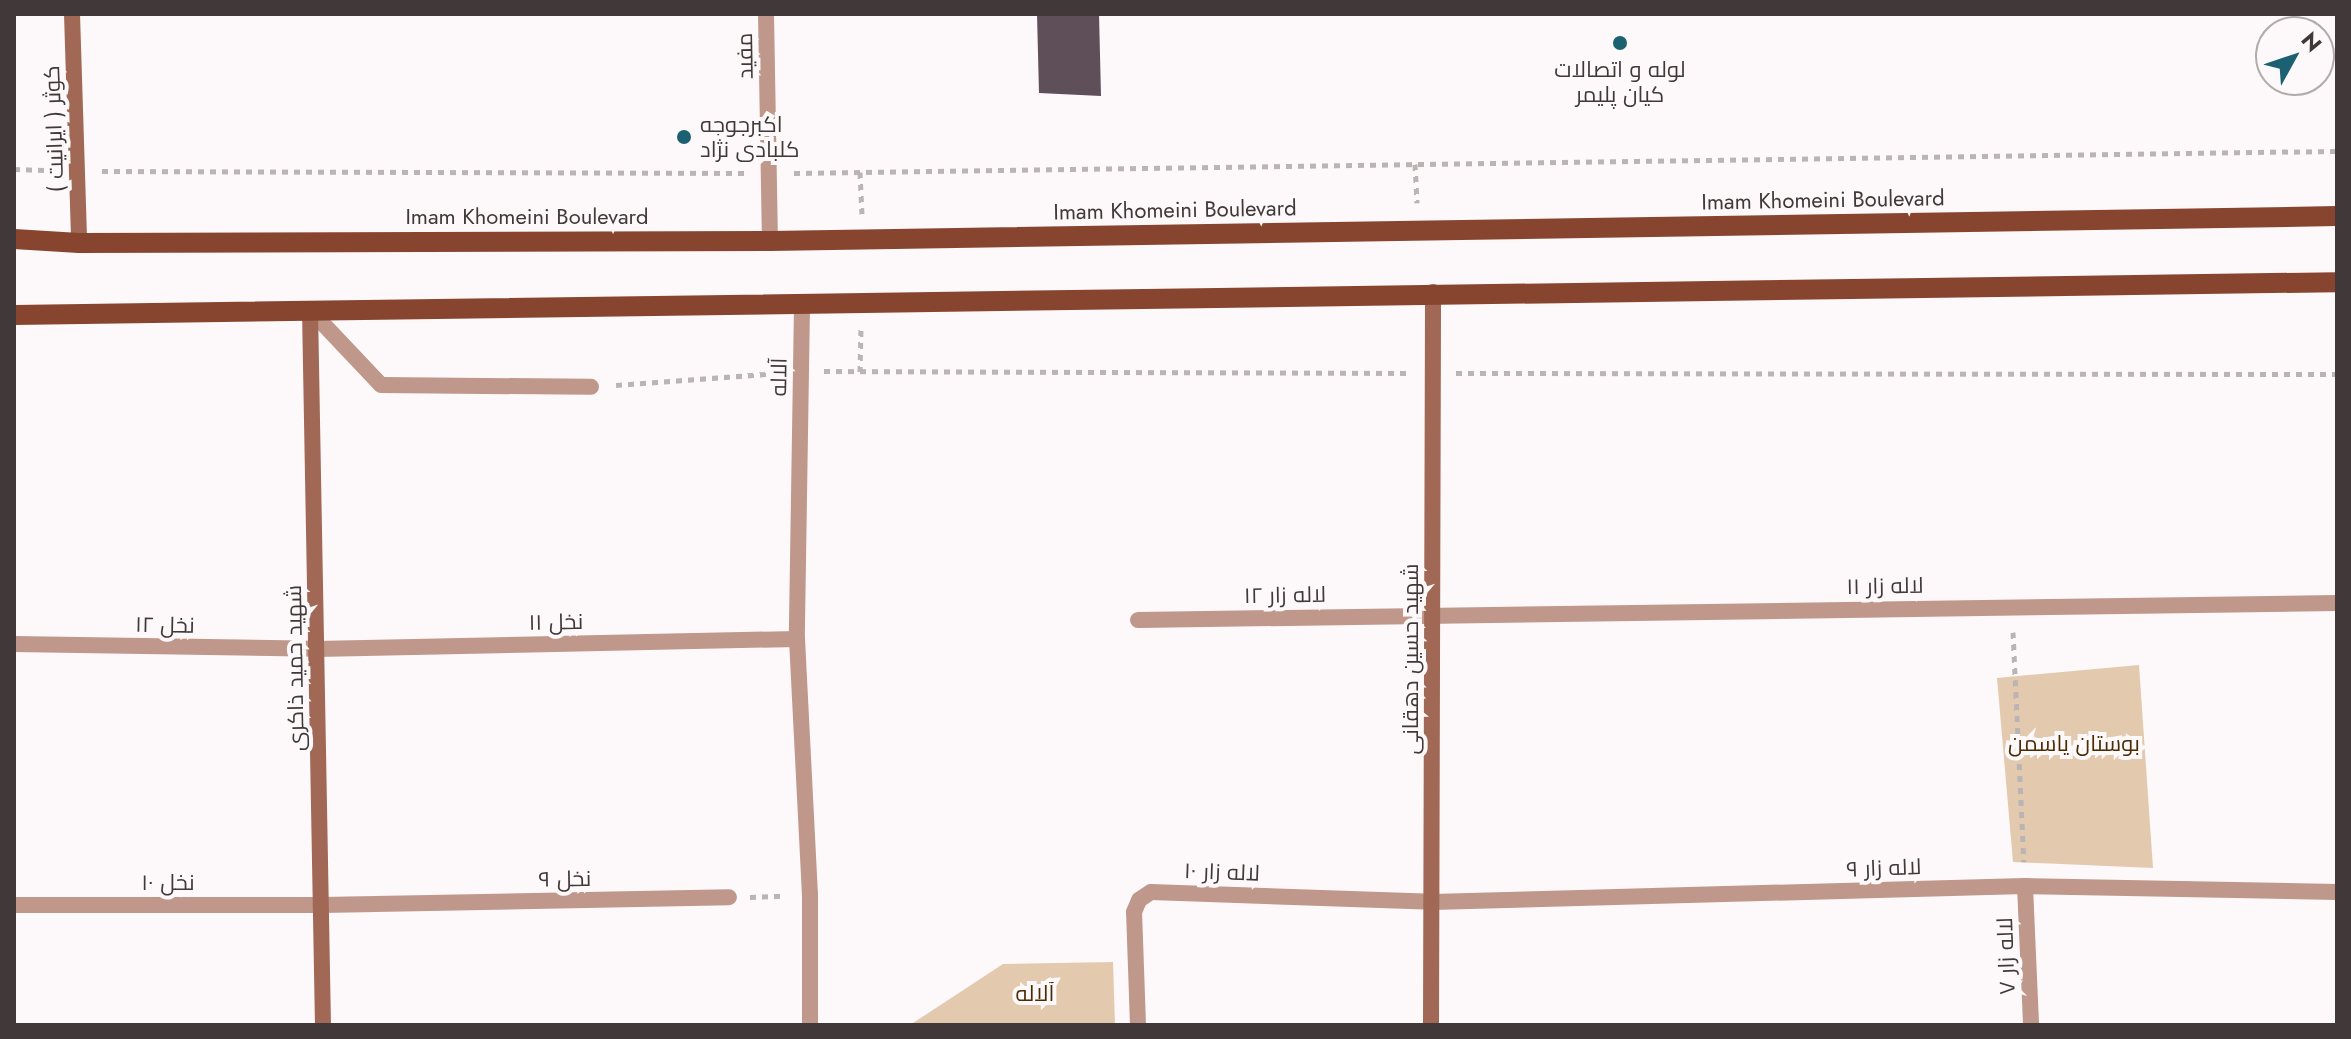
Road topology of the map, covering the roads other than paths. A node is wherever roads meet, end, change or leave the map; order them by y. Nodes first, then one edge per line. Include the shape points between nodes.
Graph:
1 (72, 14) edge
2 (766, 14) edge
3 (2337, 216) edge
4 (14, 239) edge
5 (770, 241) junction
6 (79, 243) junction
7 (2337, 282) edge
8 (1433, 292) junction
9 (802, 306) junction
10 (310, 310) junction
11 (14, 315) edge
12 (591, 387) road end
13 (2337, 603) edge
14 (1433, 614) junction
15 (1138, 620) dead end
16 (797, 639) junction
17 (14, 644) edge
18 (316, 649) junction
19 (2025, 886) junction
20 (2337, 892) edge
21 (729, 897) road end
22 (1432, 902) junction
23 (14, 905) edge
24 (322, 905) junction
25 (323, 1025) edge
26 (810, 1025) edge
27 (1138, 1025) edge
28 (1431, 1025) edge
29 (2031, 1025) edge

1 - 6 street, کوثر ( ایرانیت )
2 - 5 street, مفید
3 - 5 main road, Imam Khomeini Boulevard
4 - 6 main road, Imam Khomeini Boulevard
5 - 6 main road, Imam Khomeini Boulevard
7 - 8 main road
8 - 9 main road
8 - 14 street, شهید حسین دهقانی
9 - 10 main road
9 - 16 street, آلاله
10 - 11 main road
10 - 12 street via 381,385
10 - 18 street, شهید حمید ذاکری
13 - 14 street, لاله زار ۱۱
14 - 15 street, لاله زار ۱۲
14 - 22 street, شهید حسین دهقانی
16 - 18 street, نخل ۱۱
16 - 26 street, آلاله via 810,895
17 - 18 street, نخل ۱۲
18 - 24 street, شهید حمید ذاکری
19 - 20 street, لاله زار ۹
19 - 22 street, لاله زار ۹
19 - 29 street, لاله زار ۷
21 - 24 street, نخل ۹
22 - 27 street, لاله زار ۱۰ via 1151,892 1134,912
22 - 28 street, شهید حسین دهقانی
23 - 24 street, نخل ۱۰
24 - 25 street, شهید حمید ذاکری

